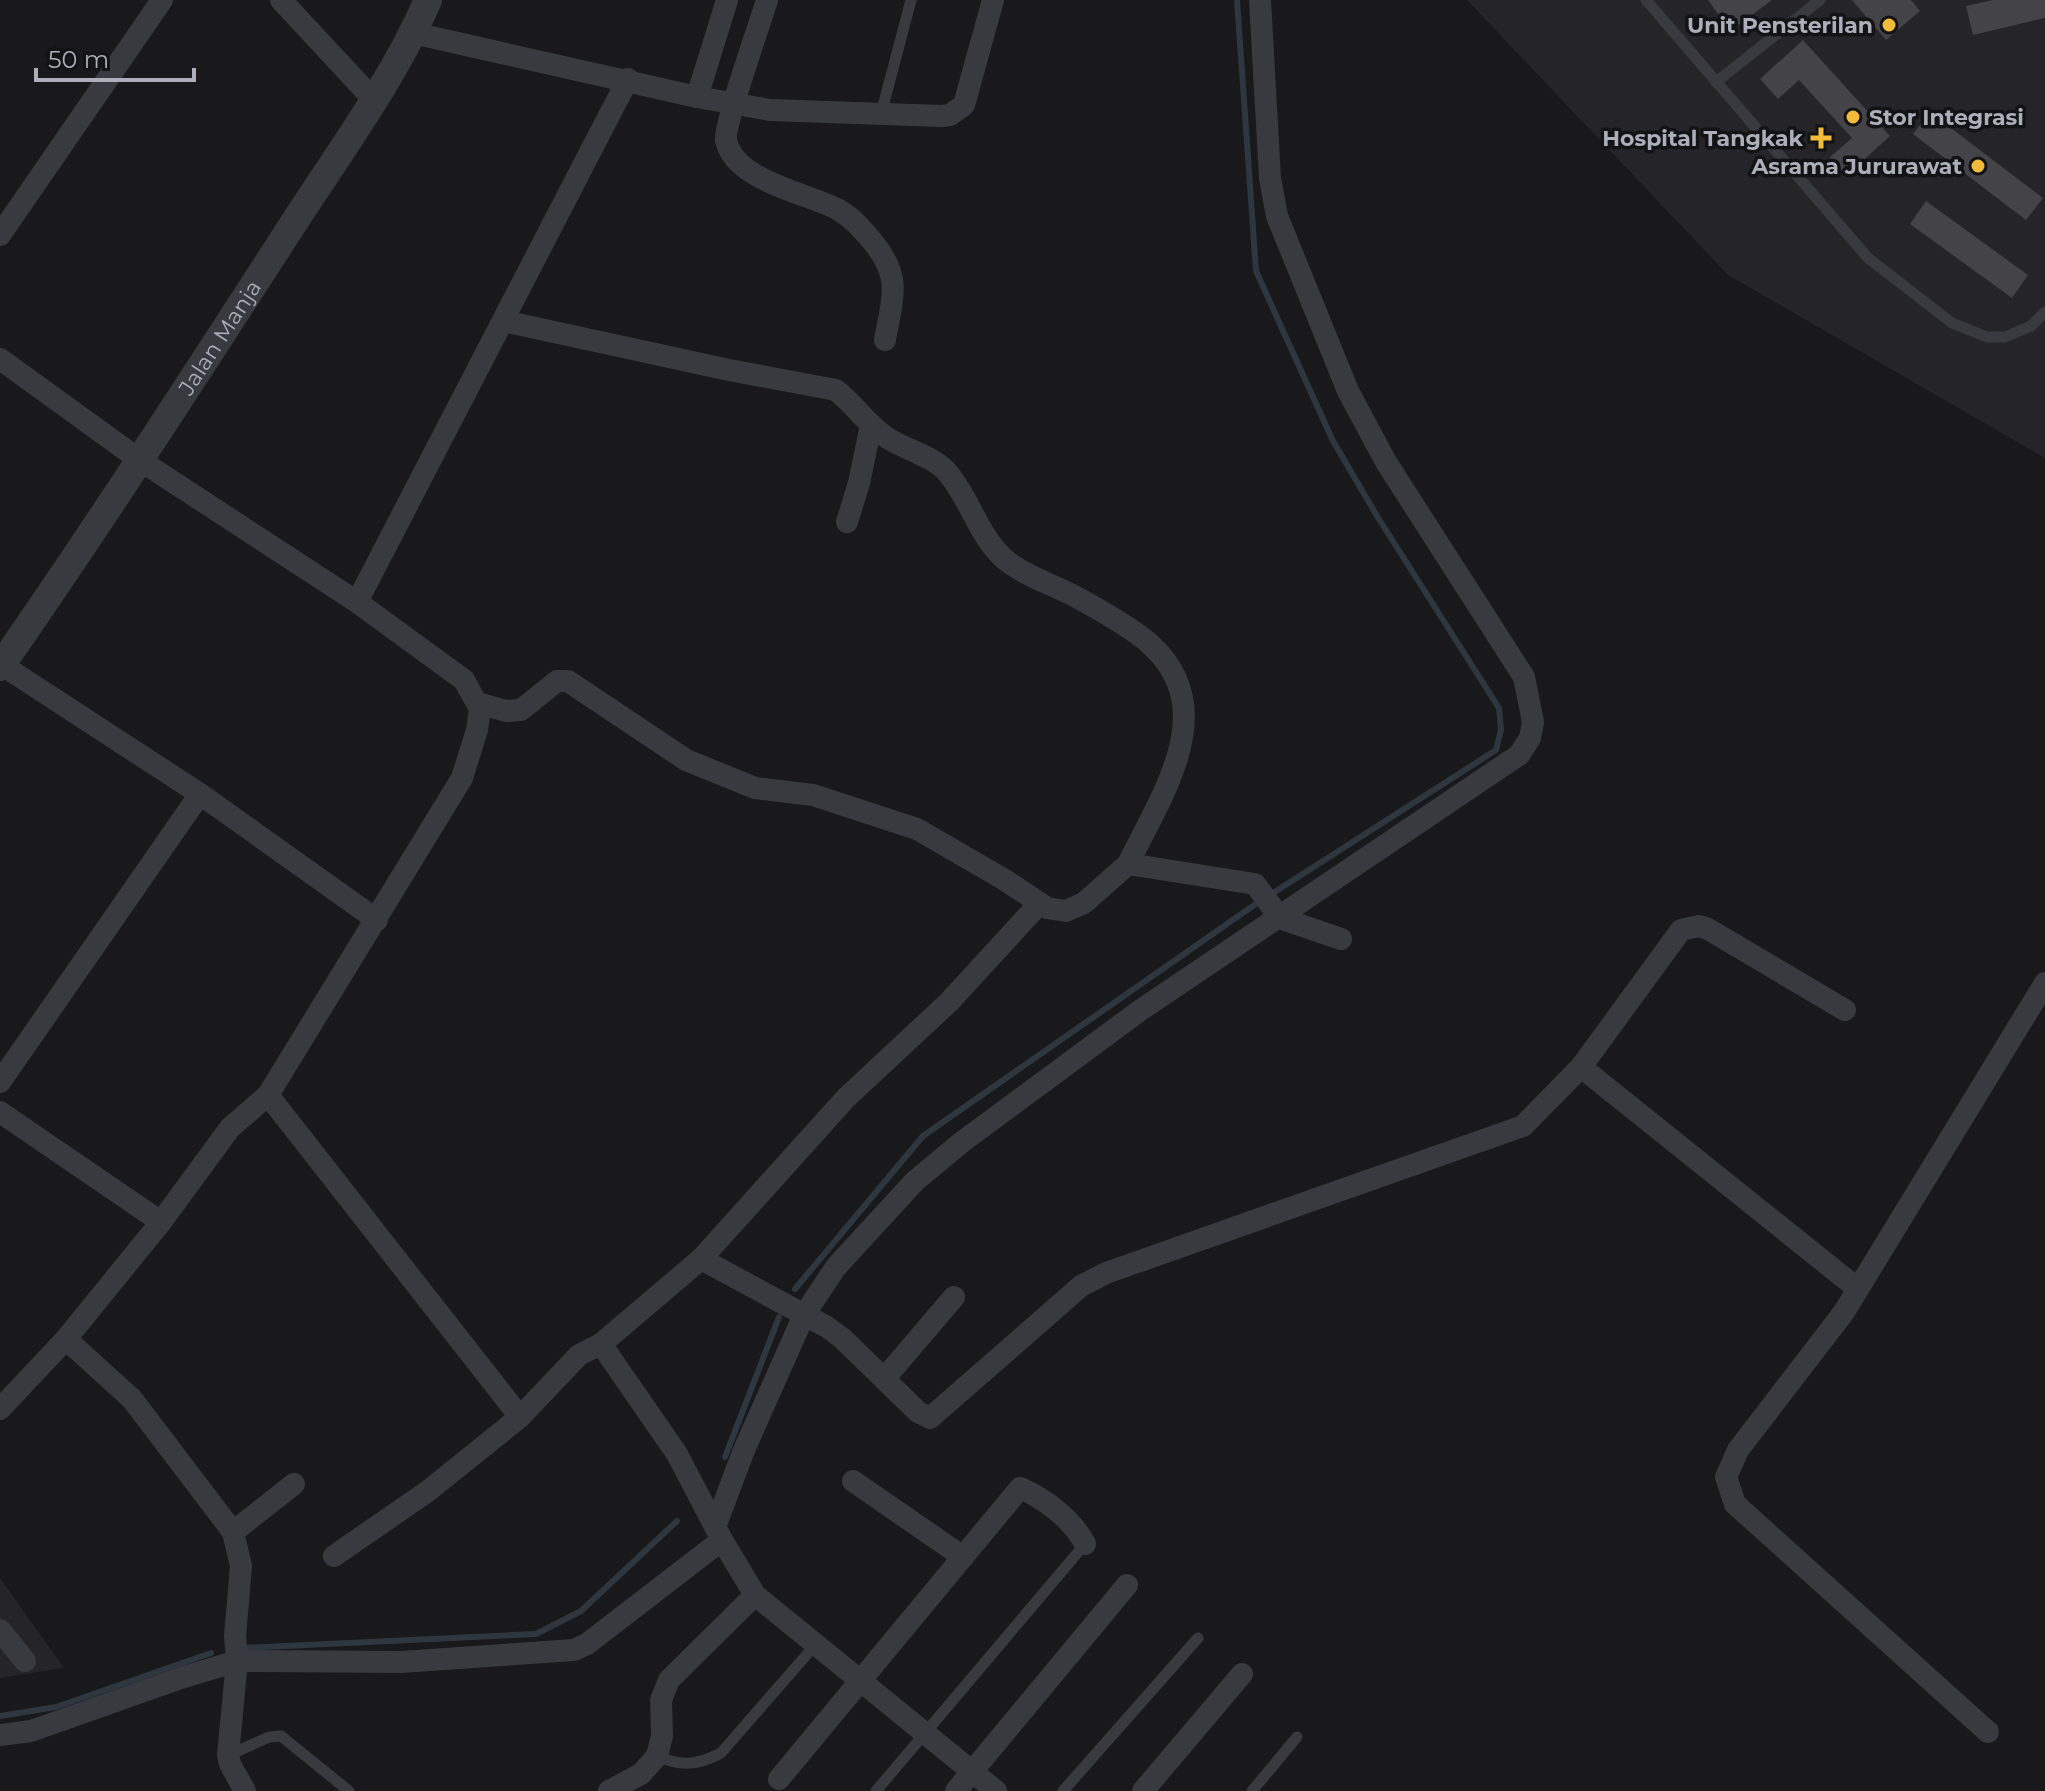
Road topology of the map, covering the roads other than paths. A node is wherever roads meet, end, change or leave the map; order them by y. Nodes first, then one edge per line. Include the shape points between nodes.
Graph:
1 (162, 0) edge
2 (281, 0) edge
3 (428, 0) edge
4 (727, 0) edge
5 (767, 0) edge
6 (911, 0) edge
7 (993, 0) edge
8 (1260, 0) edge
9 (1646, 0) edge
10 (1820, 0) edge
11 (413, 33) junction
12 (628, 79) junction
13 (1716, 82) junction
14 (697, 97) junction
15 (373, 99) junction
16 (735, 105) junction
17 (881, 114) junction
18 (0, 235) edge
19 (2045, 312) edge
20 (503, 321) junction
21 (885, 340) dead end
22 (0, 359) edge
23 (871, 425) junction
24 (141, 461) junction
25 (847, 522) dead end
26 (357, 602) junction
27 (1, 666) edge
28 (478, 703) junction
29 (200, 794) junction
30 (1128, 864) junction
31 (1039, 904) junction
32 (1278, 914) junction
33 (377, 920) junction
34 (1341, 939) dead end
35 (2045, 983) edge
36 (1845, 1010) dead end
37 (1581, 1067) junction
38 (0, 1082) edge
39 (268, 1095) junction
40 (0, 1112) edge
41 (161, 1222) junction
42 (701, 1259) junction
43 (1858, 1289) junction
44 (954, 1297) dead end
45 (804, 1315) junction
46 (66, 1339) junction
47 (601, 1344) junction
48 (884, 1379) junction
49 (0, 1409) edge
50 (520, 1417) junction
51 (853, 1481) dead end
52 (294, 1484) dead end
53 (233, 1532) junction
54 (718, 1533) junction
55 (1085, 1544) joint
56 (334, 1556) dead end
57 (963, 1557) junction
58 (1127, 1585) dead end
59 (755, 1595) junction
60 (0, 1630) edge
61 (1198, 1638) dead end
62 (816, 1644) junction
63 (25, 1661) dead end
64 (237, 1661) junction
65 (1242, 1674) dead end
66 (861, 1680) junction
67 (924, 1731) junction
68 (1988, 1732) dead end
69 (0, 1735) edge
70 (1297, 1737) dead end
71 (228, 1755) junction
72 (657, 1756) junction
73 (972, 1771) junction
74 (779, 1779) dead end
75 (245, 1791) edge
76 (349, 1791) edge
77 (609, 1791) edge
78 (876, 1791) edge
79 (956, 1791) edge
80 (996, 1791) edge
81 (1063, 1791) edge
82 (1143, 1791) edge
83 (1252, 1791) edge

1 - 18 street
2 - 15 street
3 - 11 street, Jalan Manja
4 - 14 street
5 - 16 street
6 - 17 lane
7 - 17 street via 964,105 942,116
8 - 32 street via 1277,216 1348,391 1386,462 1524,677 1533,722 1519,755
9 - 13 lane
10 - 13 lane
11 - 12 street
11 - 15 street, Jalan Manja
12 - 14 street
12 - 20 street
13 - 19 lane via 1868,258 1952,323 1987,337 2005,337 2031,326
14 - 16 street
15 - 24 street, Jalan Manja
16 - 17 street
16 - 21 street via 726,138 743,167 841,211 885,256 893,290
20 - 23 street via 836,390
20 - 26 street
22 - 24 street
23 - 25 street
23 - 30 street via 944,468 990,545 1009,563 1148,642 1169,664 1181,685 1184,730 1176,762
24 - 26 street
24 - 27 street, Jalan Manja
26 - 28 street via 464,680
27 - 29 street
28 - 31 street via 515,713 557,681 568,681 686,760 755,788 813,795 917,829
28 - 33 street via 477,730 462,778
29 - 33 street
29 - 38 street
30 - 31 street via 1084,903 1066,911
30 - 32 street via 1255,884
31 - 42 street via 949,1002 837,1107
32 - 34 street
32 - 45 street via 927,1171 836,1267
33 - 39 street
35 - 43 street
36 - 37 street via 1708,929 1690,926 1675,936
37 - 43 street
37 - 48 street via 1523,1126 1122,1266 1081,1286 936,1415 923,1416
39 - 41 street via 230,1128
39 - 50 street
40 - 41 street
41 - 46 street
42 - 45 street
42 - 47 street
43 - 68 street via 1738,1450 1726,1477 1730,1494
44 - 48 street
45 - 48 street via 842,1338
45 - 54 street via 744,1450
46 - 49 street
46 - 53 street via 132,1399
47 - 50 street via 579,1355
47 - 54 street via 677,1454
50 - 56 street via 428,1491
51 - 57 street
52 - 53 street
53 - 64 street via 241,1566
54 - 59 street
54 - 64 street via 574,1650 401,1662
55 - 57 street via 1036,1494 1020,1488
55 - 67 lane
57 - 66 street
58 - 73 street
59 - 62 street
59 - 72 street via 669,1680 661,1700
60 - 63 street
61 - 81 lane
62 - 66 street
62 - 72 lane via 721,1753 700,1764 672,1763
64 - 69 street via 31,1731
64 - 71 street
65 - 82 street
66 - 67 street
66 - 74 street
67 - 73 street
67 - 78 lane
70 - 83 lane
71 - 75 street
71 - 76 lane via 281,1736
72 - 77 street via 641,1774
73 - 79 street
73 - 80 street

